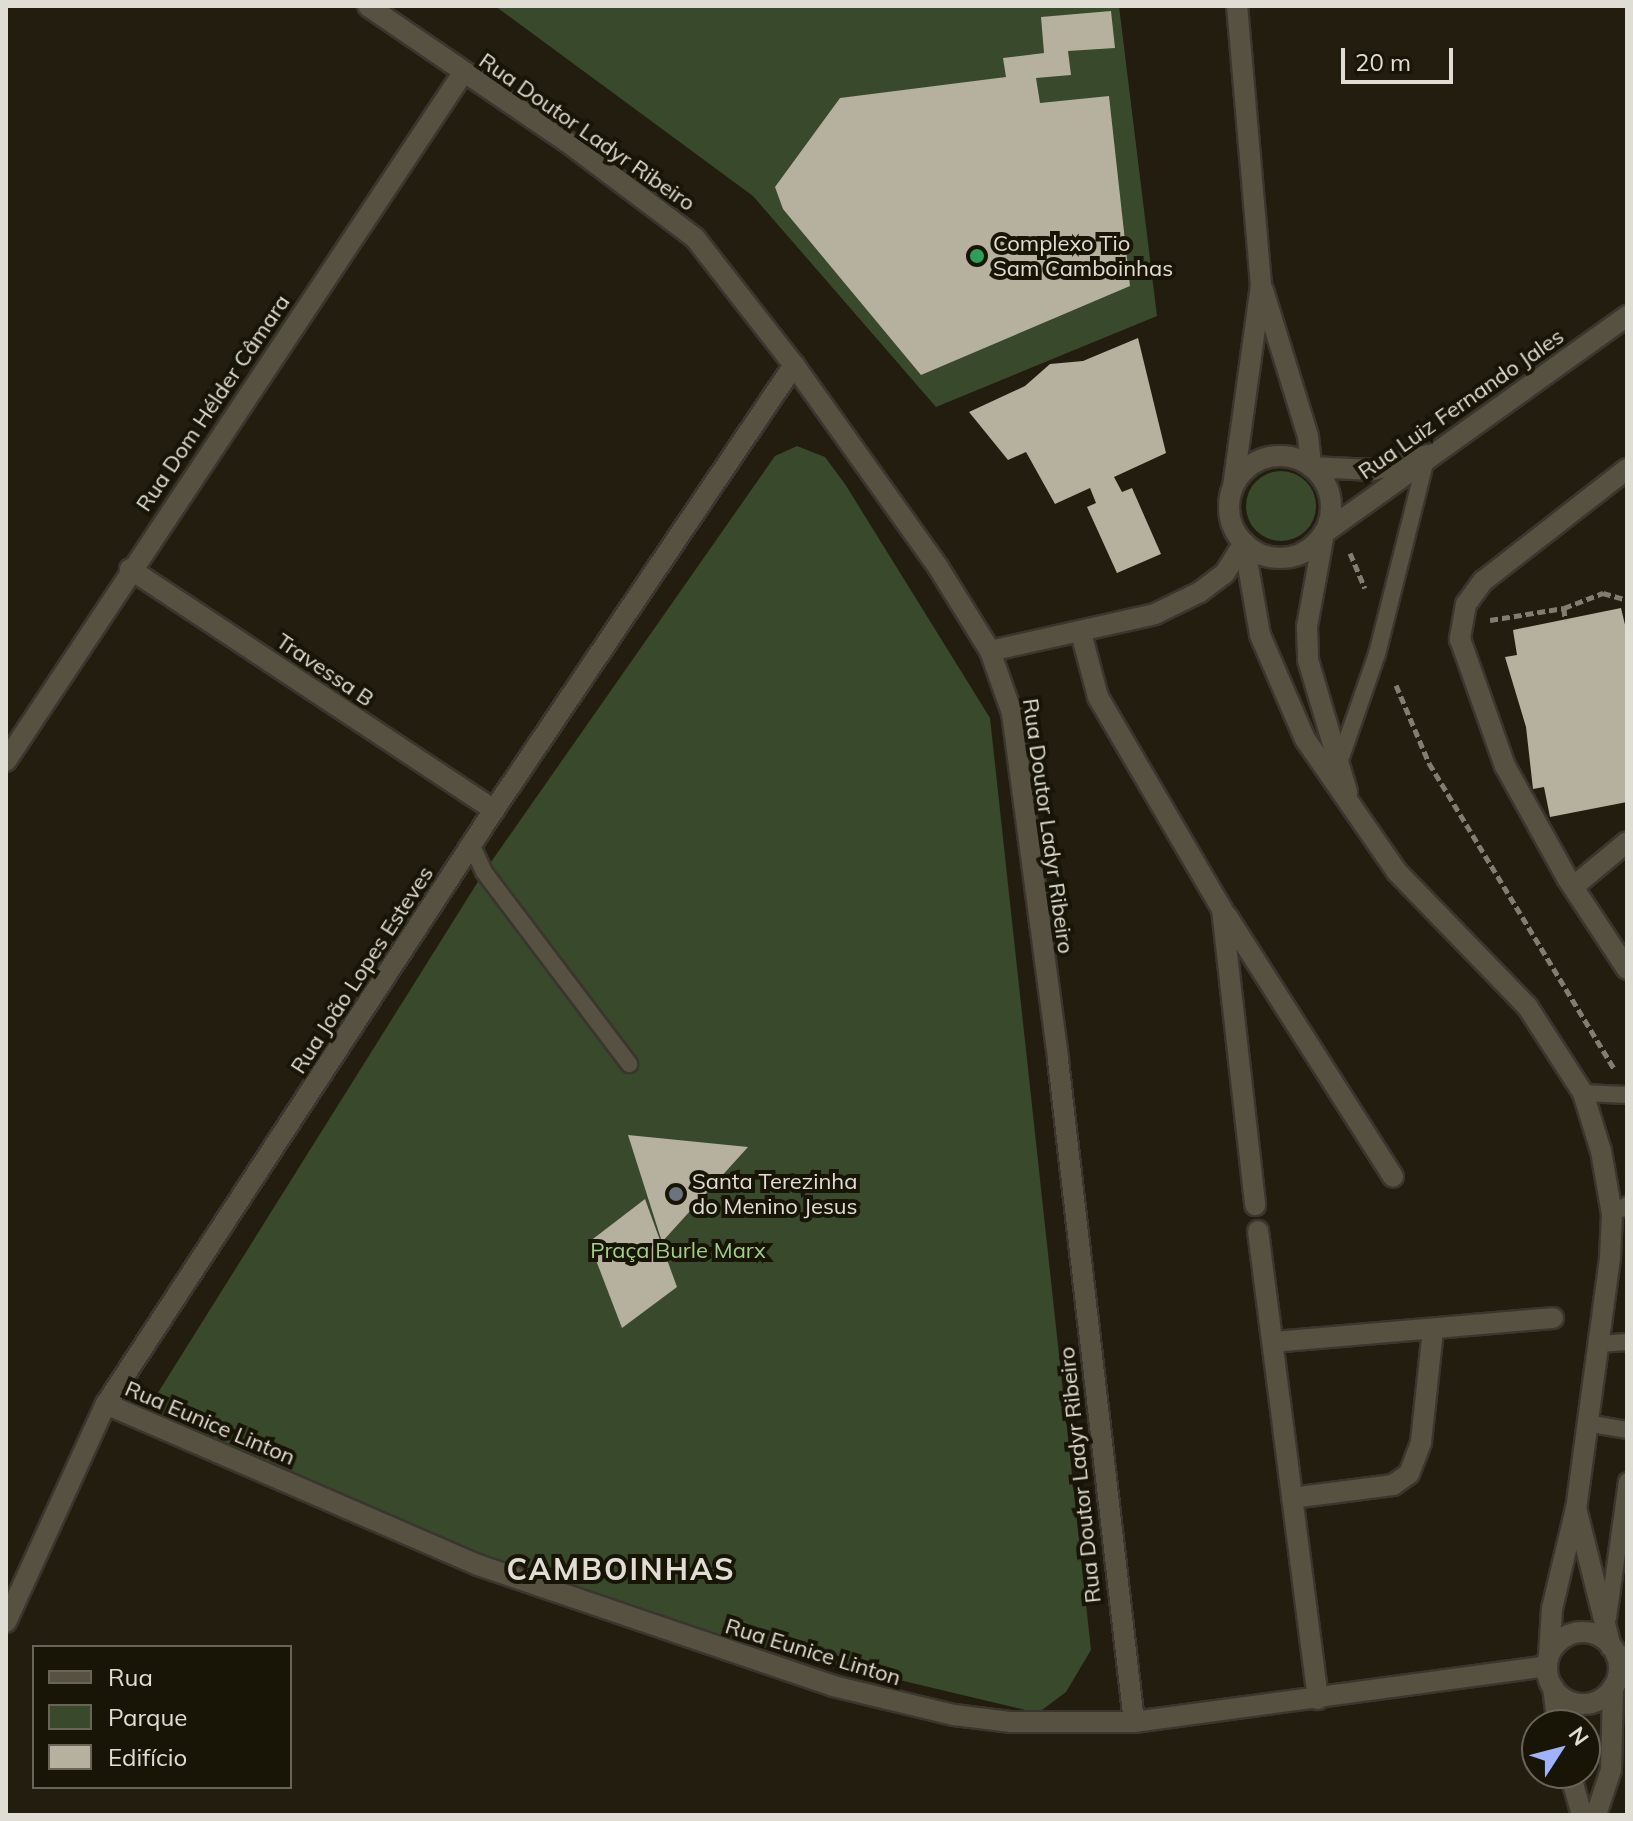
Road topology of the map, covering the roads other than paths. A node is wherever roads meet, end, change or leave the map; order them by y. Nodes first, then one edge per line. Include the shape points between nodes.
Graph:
1 (368, 6) edge
2 (1237, 6) edge
3 (463, 73) junction
4 (1261, 285) junction
5 (1627, 316) edge
6 (794, 365) junction
7 (1427, 455) junction
8 (1311, 467) junction
9 (1627, 469) edge
10 (1233, 487) junction
11 (1324, 533) junction
12 (1244, 543) junction
13 (130, 569) junction
14 (1081, 633) junction
15 (990, 651) junction
16 (6, 761) edge
17 (1339, 763) junction
18 (1352, 808) junction
19 (494, 810) junction
20 (1627, 842) edge
21 (472, 846) junction
22 (1573, 887) junction
23 (1222, 909) junction
24 (1627, 969) edge
25 (629, 1064) dead end
26 (1624, 1088) edge
27 (1583, 1093) junction
28 (1393, 1177) dead end
29 (1255, 1205) dead end
30 (1620, 1210) edge
31 (1258, 1231) dead end
32 (1553, 1318) dead end
33 (1433, 1330) junction
34 (1273, 1342) junction
35 (1627, 1342) edge
36 (1599, 1344) junction
37 (106, 1404) junction
38 (1587, 1423) junction
39 (1627, 1430) edge
40 (1627, 1481) edge
41 (1292, 1498) junction
42 (1576, 1508) junction
43 (1608, 1618) junction
44 (6, 1622) edge
45 (1618, 1653) edge
46 (1548, 1660) junction
47 (1553, 1687) junction
48 (1613, 1687) junction
49 (1318, 1699) junction
50 (1556, 1709) edge
51 (1134, 1722) junction
52 (1575, 1789) edge
53 (1582, 1815) edge
54 (1596, 1815) edge

1 - 3 street, Rua Doutor Ladyr Ribeiro
2 - 4 street
3 - 6 street, Rua Doutor Ladyr Ribeiro via 566,141 695,238
3 - 13 street, Rua Dom Hélder Câmara
4 - 8 street via 1308,436
4 - 10 street
5 - 7 street, Rua Luiz Fernando Jales
6 - 15 street, Rua Doutor Ladyr Ribeiro via 938,567
6 - 19 street, Rua João Lopes Esteves
7 - 8 street via 1373,470
7 - 11 street, Rua Luiz Fernando Jales
7 - 17 lane
8 - 10 street via 1298,459 1267,458 1241,474
8 - 11 street via 1325,483 1331,503
9 - 22 street via 1509,557 1466,604 1460,639 1505,766
10 - 12 street via 1230,517
11 - 12 street via 1301,554 1287,558 1256,553
11 - 17 street via 1307,627 1308,660
12 - 14 street via 1225,573 1200,592 1155,614
12 - 18 street via 1260,635 1280,690
13 - 16 street, Rua Dom Hélder Câmara
13 - 19 street, Travessa B
14 - 15 street
14 - 23 street via 1098,697
15 - 51 street, Rua Doutor Ladyr Ribeiro via 1012,713 1058,1060
17 - 18 street
18 - 27 street via 1397,872 1527,1006
19 - 21 street, Rua João Lopes Esteves
20 - 22 street
21 - 25 lane via 484,872
21 - 37 street, Rua João Lopes Esteves
22 - 24 street
23 - 28 street
23 - 29 street
26 - 27 lane
27 - 30 street
30 - 36 street
31 - 34 street
32 - 33 street
33 - 34 street
33 - 41 street via 1421,1442 1409,1474 1393,1485
34 - 41 street
35 - 36 lane
36 - 38 street
37 - 44 street, Rua João Lopes Esteves
37 - 51 street, Rua Eunice Linton via 478,1565 833,1686 954,1715 1010,1722
38 - 39 lane
38 - 42 street
40 - 43 lane
41 - 49 street
42 - 43 street
42 - 46 street via 1552,1609
43 - 45 street
45 - 46 street via 1597,1635 1573,1633
45 - 48 street
46 - 47 street
46 - 49 street, Rua Eunice Linton
47 - 48 street via 1582,1704 1605,1697
47 - 50 street
48 - 54 street via 1611,1770
49 - 51 street, Rua Eunice Linton
52 - 53 street

